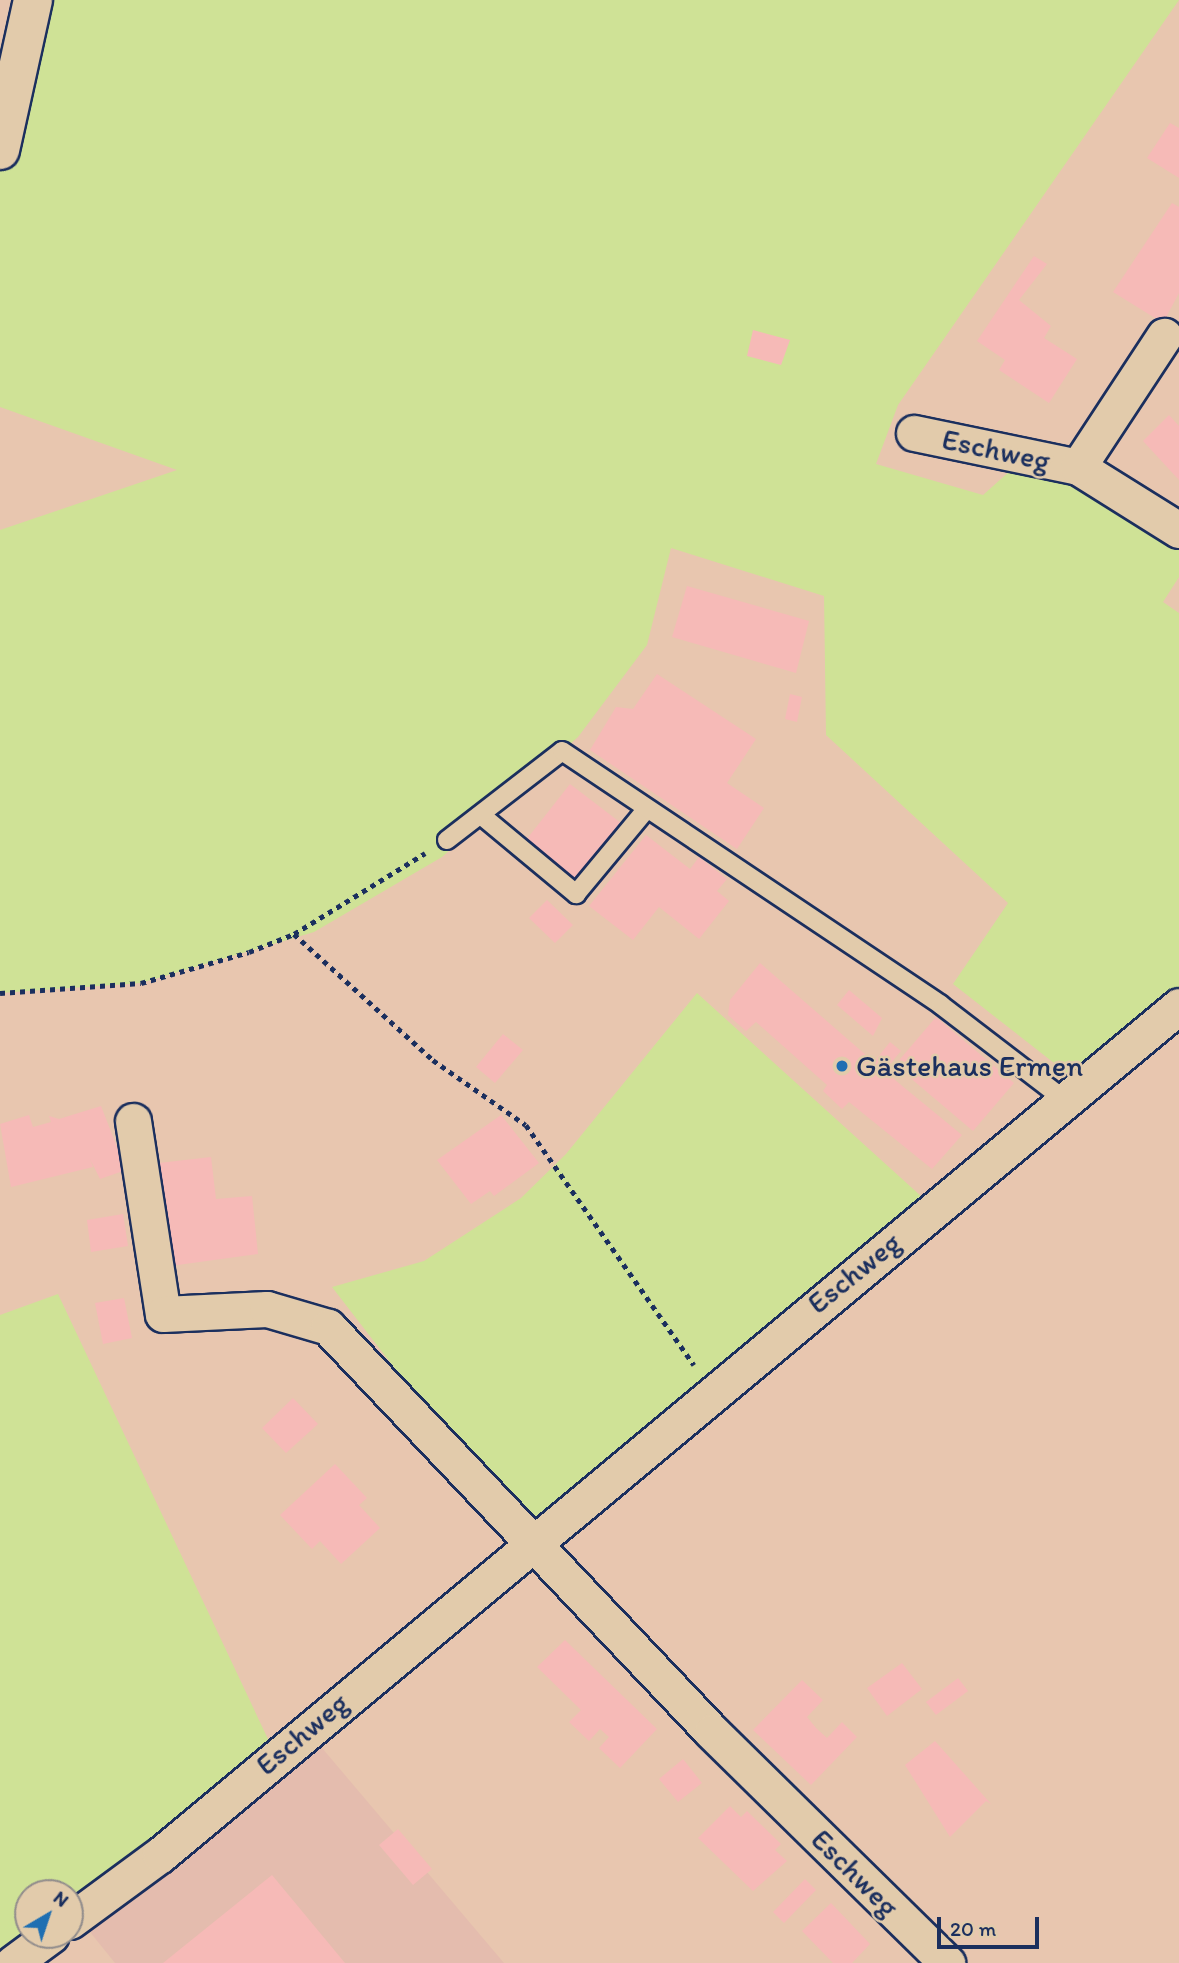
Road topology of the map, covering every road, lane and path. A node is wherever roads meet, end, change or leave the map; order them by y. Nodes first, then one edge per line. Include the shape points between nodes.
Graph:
1 (33, 0) edge
2 (0, 150) edge
3 (1164, 336) dead end
4 (914, 433) dead end
5 (1078, 467) junction
6 (1179, 530) edge
7 (644, 812) junction
8 (481, 815) junction
9 (447, 840) joint
10 (294, 933) junction
11 (0, 993) edge
12 (1179, 1006) edge
13 (1065, 1100) junction
14 (133, 1121) dead end
15 (713, 1389) junction
16 (529, 1542) junction
17 (84, 1911) edge
18 (32, 1949) edge
19 (13, 1963) edge
20 (947, 1963) edge

1 - 2 street
3 - 5 street, Eschweg
4 - 5 street, Eschweg
5 - 6 street, Eschweg
7 - 8 lane via 562,751
7 - 8 lane via 576,894
7 - 13 lane via 941,1005
8 - 9 lane
9 - 10 path
10 - 11 path via 141,983
10 - 15 path via 433,1060 526,1125
12 - 13 street, Eschweg
13 - 15 street, Eschweg
14 - 16 street via 163,1314 267,1308 328,1327
15 - 16 street, Eschweg
16 - 17 street, Eschweg via 160,1856
16 - 20 street, Eschweg
18 - 19 street

